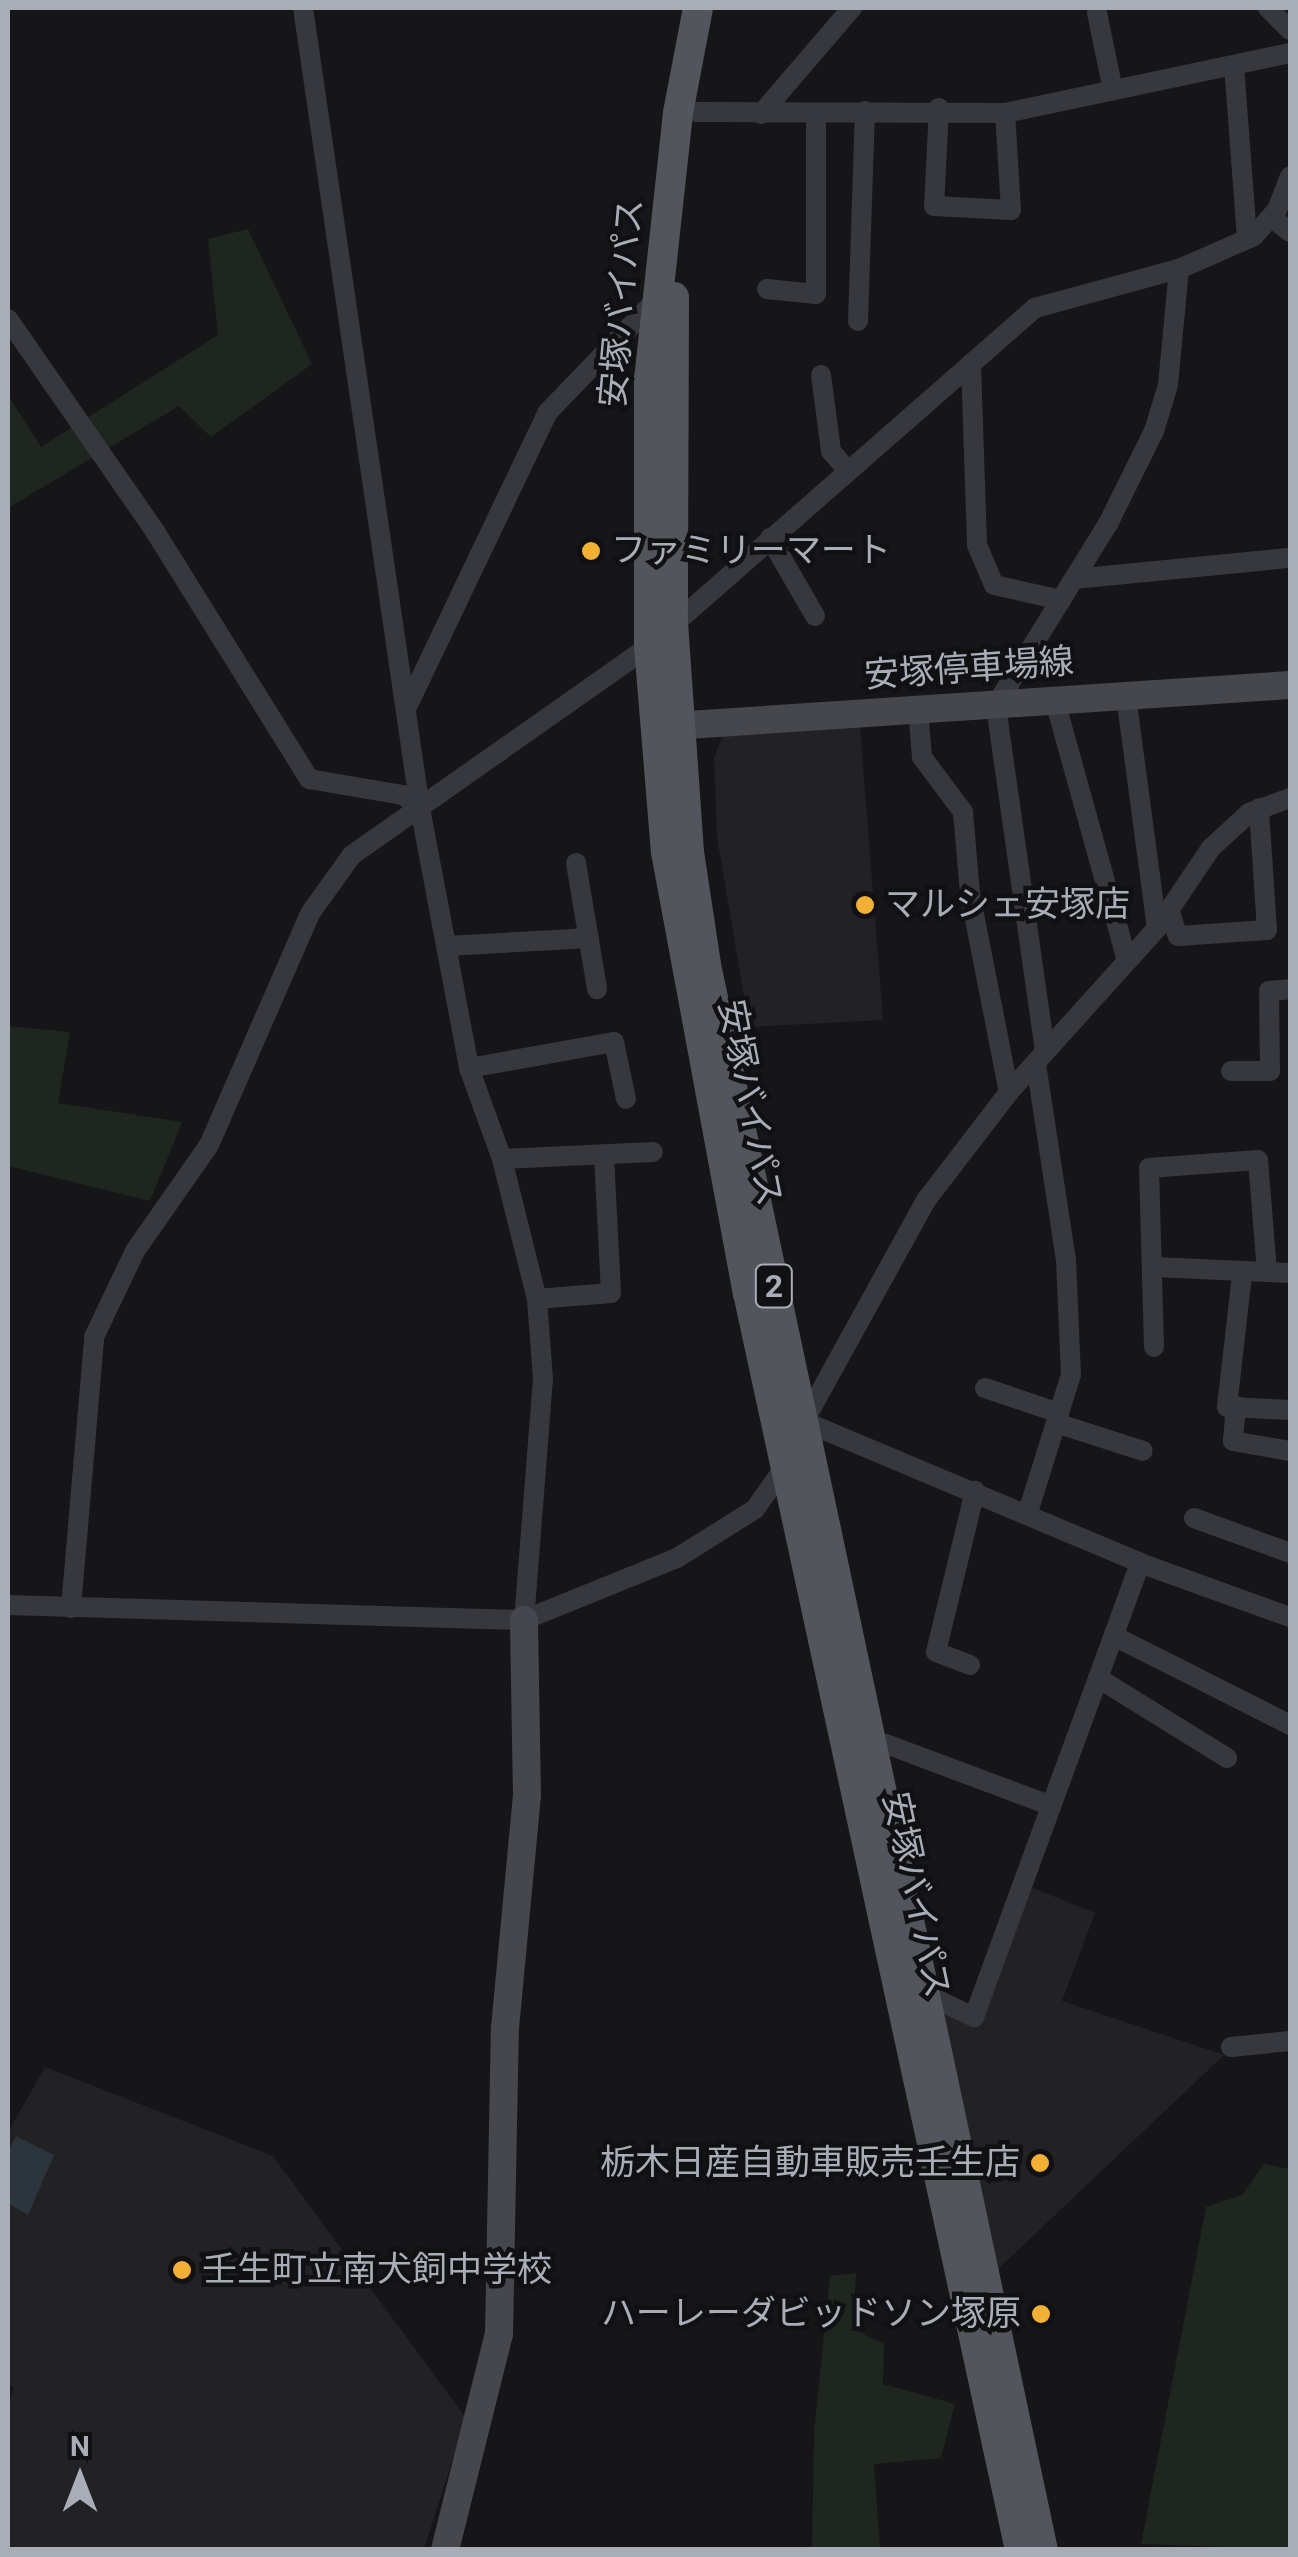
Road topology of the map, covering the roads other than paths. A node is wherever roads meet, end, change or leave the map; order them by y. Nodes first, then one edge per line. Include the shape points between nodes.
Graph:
1 (302, 8) edge
2 (698, 8) edge
3 (717, 8) edge
4 (852, 8) edge
5 (1268, 8) edge
6 (1097, 13) dead end
7 (1290, 30) edge
8 (1290, 53) edge
9 (1234, 65) junction
10 (1113, 90) junction
11 (939, 108) junction
12 (864, 111) junction
13 (696, 112) junction
14 (816, 113) junction
15 (1005, 113) junction
16 (762, 114) junction
17 (1290, 176) edge
18 (1272, 217) junction
19 (1290, 232) edge
20 (1247, 239) junction
21 (1179, 269) junction
22 (767, 289) dead end
23 (654, 302) junction
24 (8, 319) edge
25 (858, 321) dead end
26 (971, 364) junction
27 (821, 374) dead end
28 (847, 470) junction
29 (770, 538) junction
30 (1290, 558) edge
31 (1074, 579) junction
32 (1061, 600) junction
33 (814, 616) dead end
34 (673, 623) junction
35 (649, 646) junction
36 (1290, 686) edge
37 (1126, 696) junction
38 (1055, 701) junction
39 (996, 705) junction
40 (407, 706) junction
41 (918, 710) junction
42 (665, 727) junction
43 (1290, 798) edge
44 (420, 808) junction
45 (1258, 808) junction
46 (576, 863) dead end
47 (1164, 920) junction
48 (589, 938) junction
49 (446, 946) junction
50 (1127, 960) junction
51 (597, 989) dead end
52 (1290, 989) edge
53 (1040, 1057) junction
54 (469, 1068) junction
55 (1231, 1070) dead end
56 (1009, 1092) junction
57 (626, 1099) dead end
58 (653, 1152) dead end
59 (604, 1154) junction
60 (502, 1159) junction
61 (1154, 1266) junction
62 (1267, 1272) junction
63 (1290, 1273) edge
64 (1242, 1275) junction
65 (537, 1299) junction
66 (1154, 1346) dead end
67 (986, 1388) dead end
68 (1236, 1406) junction
69 (1290, 1410) edge
70 (1058, 1418) junction
71 (803, 1421) junction
72 (1290, 1450) edge
73 (1143, 1452) dead end
74 (786, 1468) junction
75 (975, 1491) junction
76 (1028, 1512) junction
77 (1194, 1518) dead end
78 (1290, 1553) edge
79 (1140, 1563) junction
80 (8, 1605) edge
81 (70, 1608) junction
82 (1290, 1617) edge
83 (524, 1620) junction
84 (1114, 1636) junction
85 (970, 1665) dead end
86 (1098, 1678) junction
87 (1290, 1725) edge
88 (886, 1744) dead end
89 (1227, 1758) dead end
90 (1050, 1805) junction
91 (920, 1992) junction
92 (1290, 2041) edge
93 (1231, 2047) dead end
94 (445, 2550) edge
95 (1020, 2550) edge
96 (1043, 2550) edge

1 - 40 street
2 - 23 main road, 安塚バイパス / 2
3 - 13 main road, 安塚バイパス / 2
4 - 16 street
5 - 7 street
6 - 10 street
8 - 9 street
9 - 10 street
9 - 20 street
10 - 15 street
11 - 12 street
11 - 15 street
11 - 15 street via 934,206 1012,210
12 - 14 street
12 - 25 street
13 - 16 street
13 - 34 main road, 安塚バイパス / 2 via 675,290
14 - 16 street
14 - 22 street via 816,294
17 - 18 street
18 - 19 street
18 - 20 street
20 - 21 street
21 - 26 street via 1036,308
21 - 31 street via 1168,385 1154,431
23 - 35 main road, 安塚バイパス / 2
23 - 40 street via 547,413
24 - 44 street via 156,534 309,779 403,795
26 - 28 street
26 - 32 street via 977,546 994,585
27 - 28 street via 831,451
28 - 29 street
29 - 33 street
29 - 34 street
30 - 31 street
31 - 32 street
32 - 39 street
34 - 35 street
34 - 42 main road, 安塚バイパス / 2
35 - 42 main road, 安塚バイパス / 2
35 - 44 street
36 - 37 street, 安塚停車場線
37 - 38 street, 安塚停車場線
37 - 47 street
38 - 39 street, 安塚停車場線
38 - 50 street
39 - 41 street, 安塚停車場線
39 - 53 street
40 - 44 street
41 - 42 street, 安塚停車場線
41 - 56 street via 922,757 962,812 970,894
42 - 71 main road, 安塚バイパス / 2 via 706,966
42 - 74 main road, 安塚バイパス / 2 via 686,972
43 - 45 street
44 - 49 street
44 - 81 street via 352,856 311,912 209,1145 135,1251 94,1337
45 - 47 street via 1212,848
45 - 47 street via 1267,930 1178,936
46 - 48 street
47 - 50 street
48 - 49 street
48 - 51 street
49 - 54 street
50 - 53 street
52 - 55 street via 1269,990 1270,1070
53 - 56 street
53 - 70 street via 1066,1260 1071,1375
54 - 57 street via 614,1042
54 - 60 street
56 - 71 street via 927,1200
58 - 59 street
59 - 60 street
59 - 65 street via 611,1293
60 - 65 street
61 - 62 street via 1149,1168 1258,1160
61 - 64 street
61 - 66 street
62 - 63 street
62 - 64 street
64 - 68 street via 1227,1407
65 - 83 street via 543,1379
67 - 70 street
68 - 69 street
68 - 72 street via 1233,1441
70 - 73 street
70 - 76 street
71 - 74 street
71 - 75 street
71 - 91 main road, 安塚バイパス / 2
74 - 83 street via 754,1509 678,1558
74 - 95 main road, 安塚バイパス / 2
75 - 76 street
75 - 85 street via 936,1652
76 - 79 street
77 - 78 street
79 - 82 street
79 - 84 street
80 - 81 street
81 - 83 street
83 - 94 street via 526,1795 506,2028 499,2334
84 - 86 street
84 - 87 street
86 - 89 street
86 - 90 street
88 - 90 street
90 - 91 street via 974,2017
91 - 96 main road, 安塚バイパス / 2
92 - 93 street

